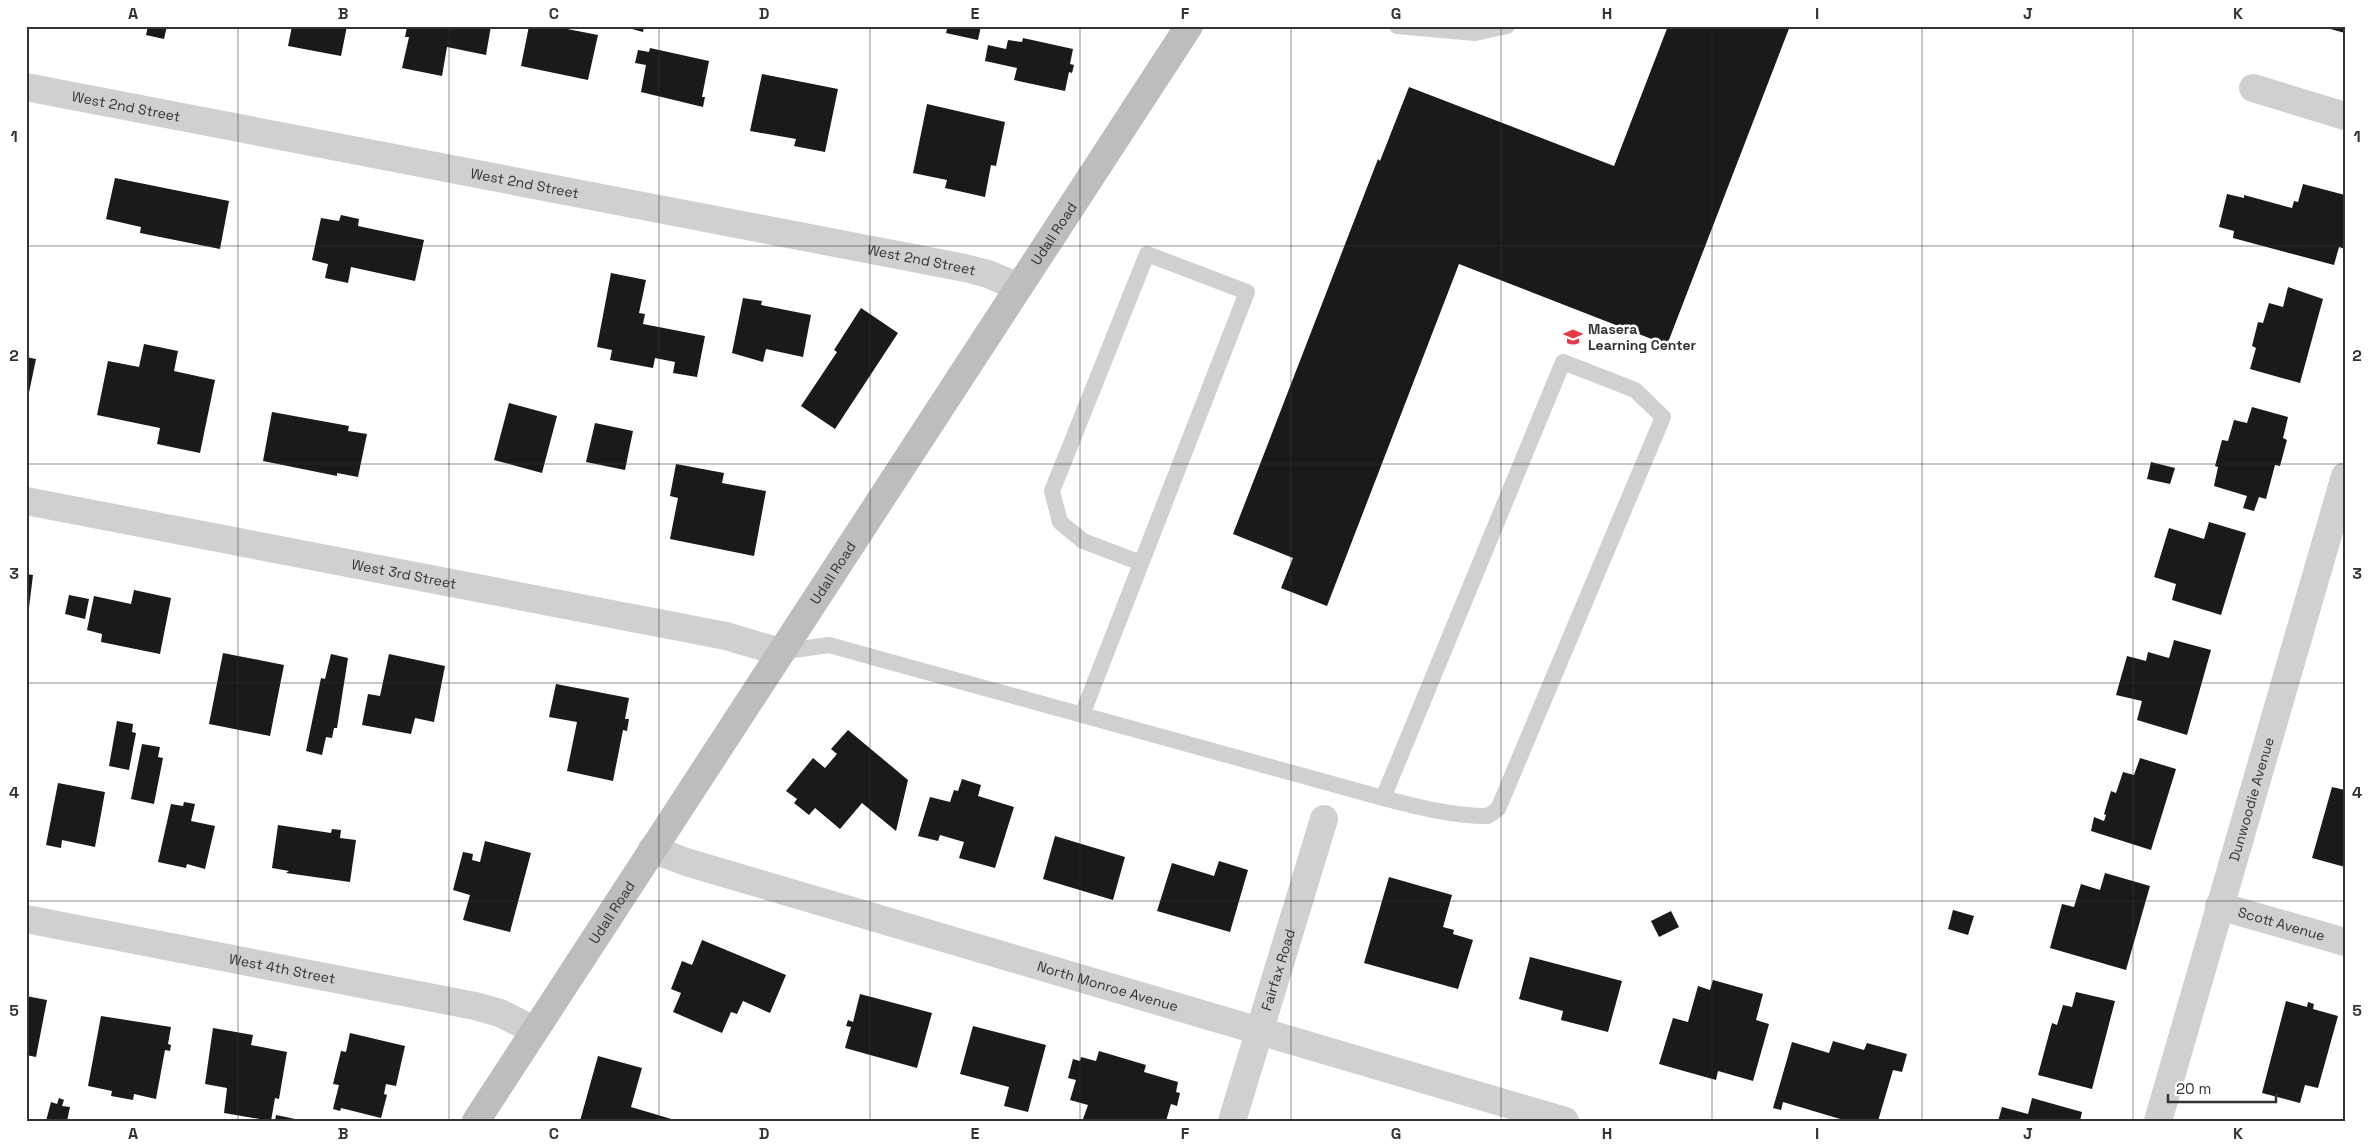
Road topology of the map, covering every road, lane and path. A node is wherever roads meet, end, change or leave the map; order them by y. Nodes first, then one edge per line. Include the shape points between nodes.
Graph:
1 (1190, 26) edge
2 (1397, 26) edge
3 (1507, 26) edge
4 (26, 87) edge
5 (2254, 88) dead end
6 (2345, 116) edge
7 (1019, 287) junction
8 (2345, 476) edge
9 (26, 501) edge
10 (2338, 529) edge
11 (1141, 563) junction
12 (780, 652) junction
13 (1082, 715) junction
14 (1383, 798) junction
15 (1324, 819) dead end
16 (652, 848) junction
17 (2219, 906) junction
18 (26, 919) edge
19 (2345, 942) edge
20 (534, 1030) junction
21 (1258, 1031) junction
22 (476, 1121) edge
23 (1232, 1121) edge
24 (1564, 1121) edge
25 (2158, 1121) edge

1 - 7 street, Udall Road
2 - 3 lane via 1475,33
4 - 7 street, West 2nd Street via 965,268
5 - 6 street
7 - 12 street, Udall Road
8 - 10 street, Dunwoodie Avenue
9 - 12 street, West 3rd Street via 726,636
10 - 17 street, Dunwoodie Avenue
11 - 11 lane via 1247,292 1147,254 1052,491 1060,522 1083,541
11 - 13 lane
12 - 13 lane via 829,645
12 - 16 street, Udall Road
13 - 14 lane
14 - 14 lane via 1563,362 1635,390 1663,417 1498,809 1488,816 1469,816 1442,813
15 - 21 street, Fairfax Road
16 - 20 street, Udall Road
16 - 21 street, North Monroe Avenue via 686,862
17 - 19 street, Scott Avenue
17 - 25 street, Dunwoodie Avenue
18 - 20 street, West 4th Street via 475,1006 500,1013
20 - 22 street, Udall Road
21 - 23 street, Fairfax Road
21 - 24 street, North Monroe Avenue

